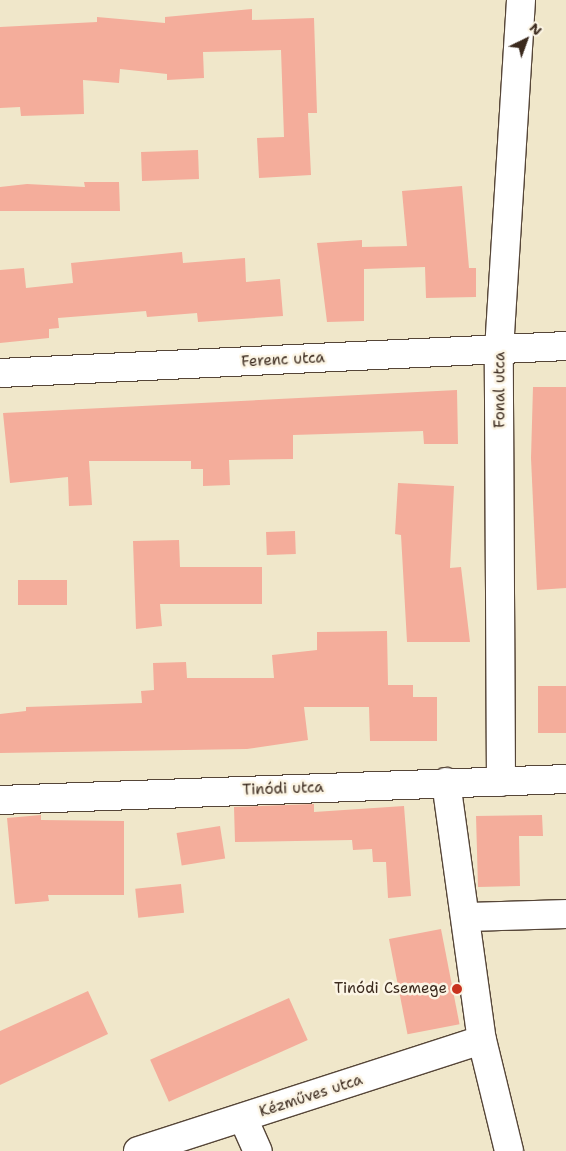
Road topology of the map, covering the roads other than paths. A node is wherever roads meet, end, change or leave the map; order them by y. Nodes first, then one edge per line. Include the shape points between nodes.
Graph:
1 (522, 0) edge
2 (566, 346) edge
3 (499, 350) junction
4 (0, 373) edge
5 (566, 779) edge
6 (446, 782) junction
7 (501, 782) junction
8 (0, 800) edge
9 (566, 914) edge
10 (466, 917) junction
11 (482, 1040) junction
12 (243, 1118) junction
13 (138, 1151) edge
14 (258, 1151) edge
15 (509, 1151) edge

1 - 3 street, Fonal utca
2 - 3 street, Ferenc utca
3 - 4 street, Ferenc utca
3 - 7 street, Fonal utca
5 - 7 street, Tinódi utca
6 - 7 street, Tinódi utca
6 - 8 street, Tinódi utca
6 - 10 street
9 - 10 street
10 - 11 street
11 - 12 street, Kézműves utca
11 - 15 street
12 - 13 street, Kézműves utca
12 - 14 street

